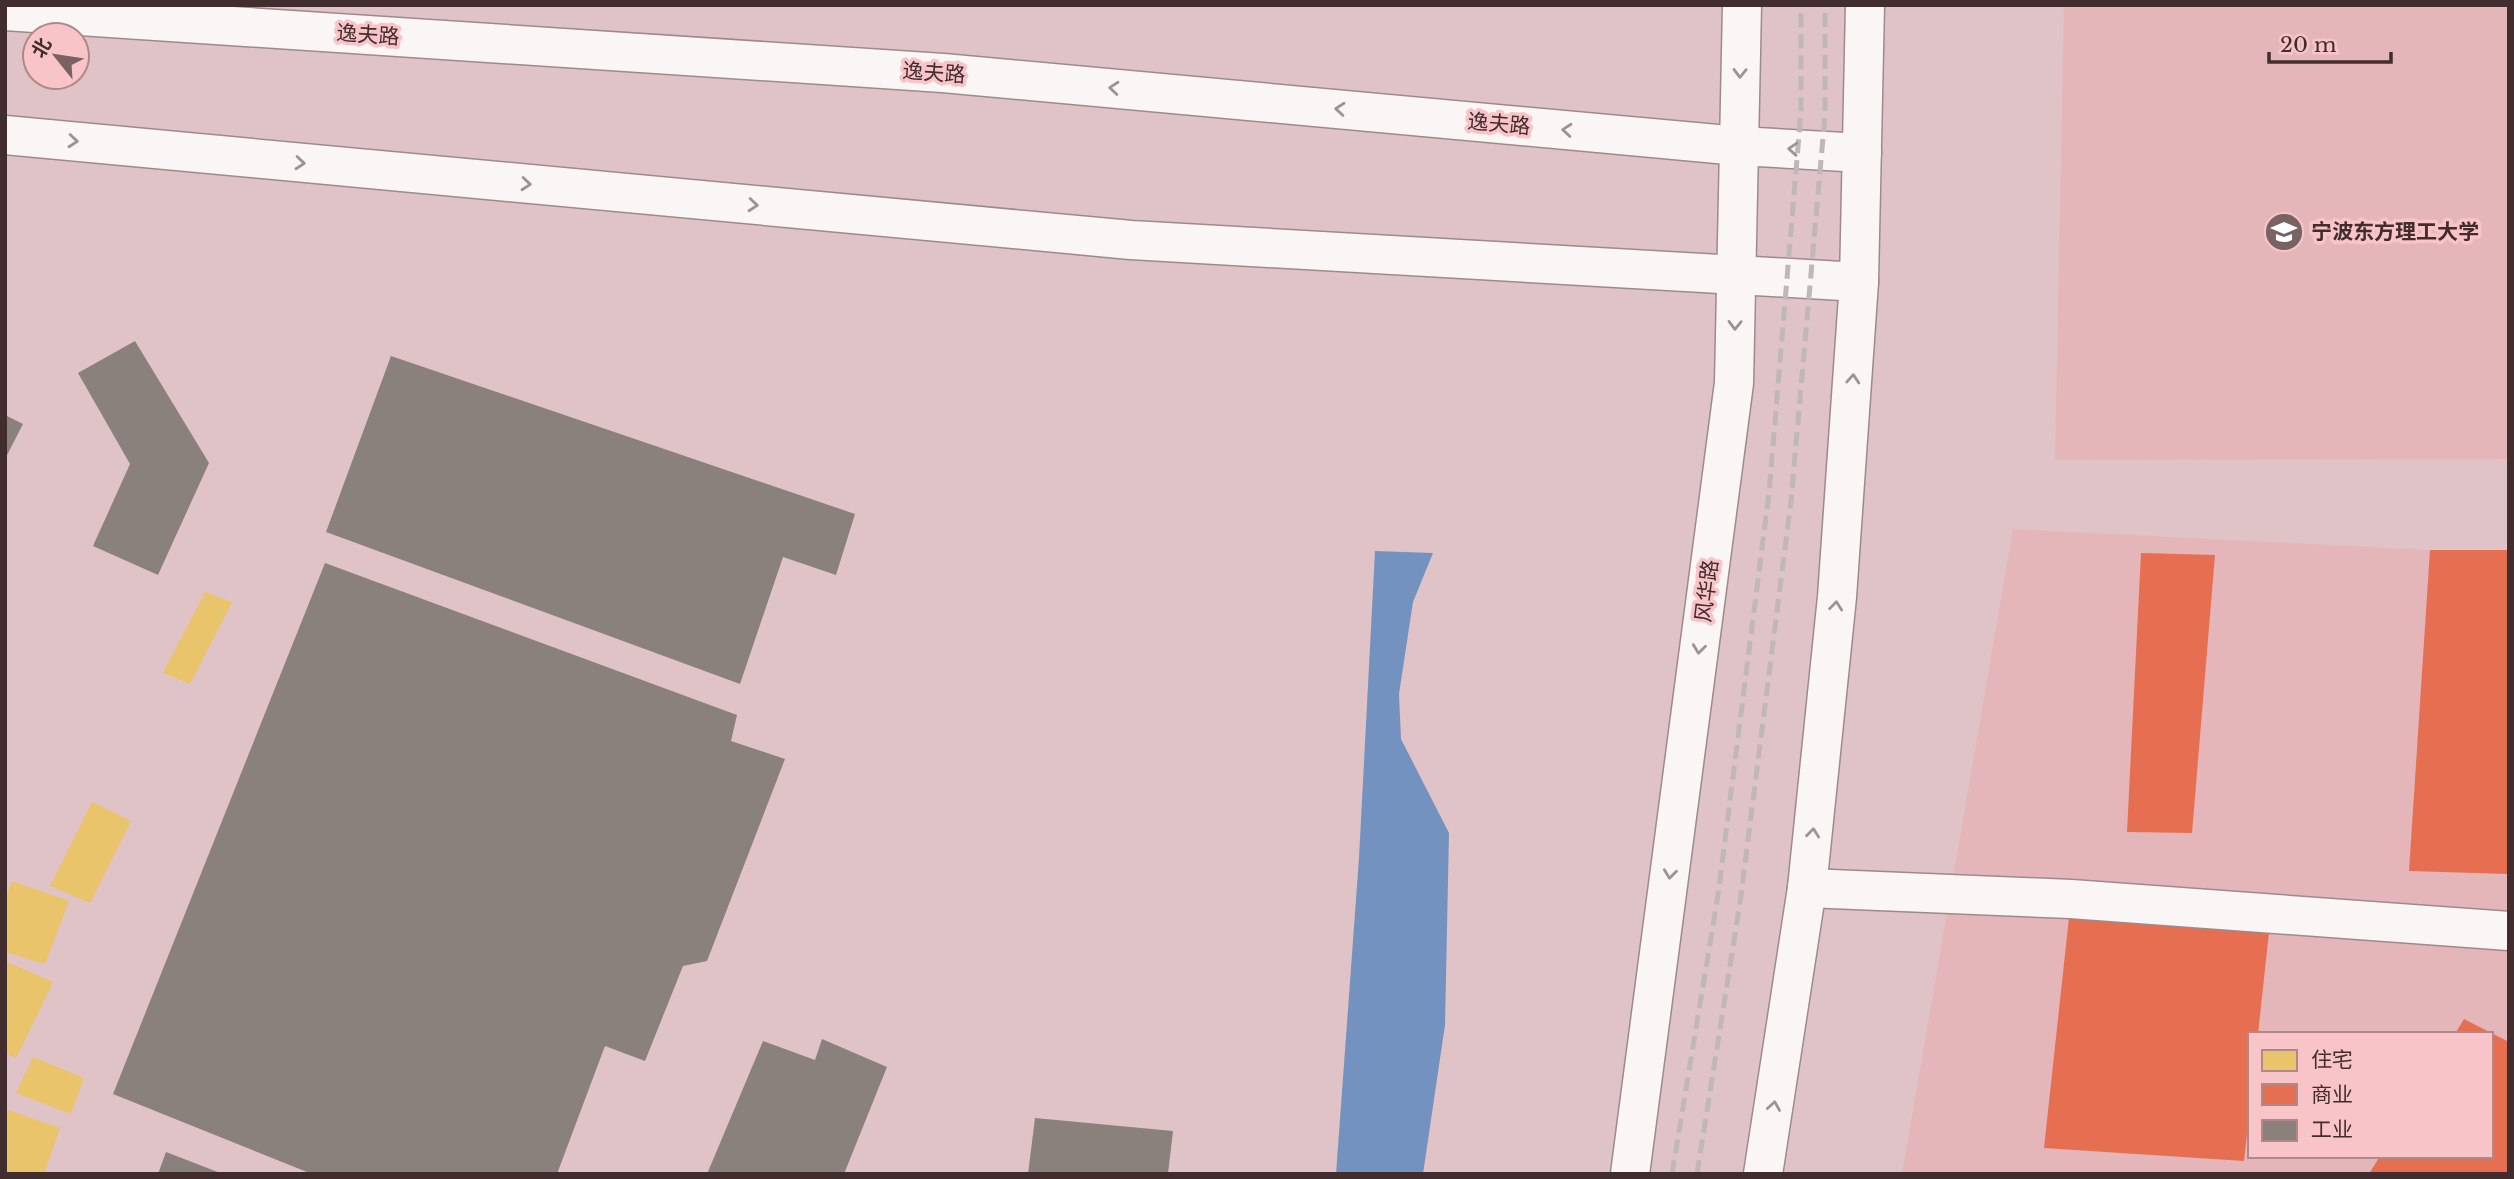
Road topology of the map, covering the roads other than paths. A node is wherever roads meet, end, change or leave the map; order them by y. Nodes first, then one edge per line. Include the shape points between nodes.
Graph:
1 (1742, 5) edge
2 (1865, 5) edge
3 (5, 11) edge
4 (5, 135) edge
5 (1739, 145) junction
6 (1862, 153) junction
7 (1736, 276) junction
8 (1860, 282) junction
9 (1807, 888) junction
10 (2509, 931) edge
11 (1630, 1174) edge
12 (1763, 1174) edge

1 -> 5 main road, 风华路
2 - 6 main road
5 -> 3 main road, 逸夫路 via 943,73
4 -> 7 main road via 1131,240
6 -> 5 main road, 逸夫路
5 - 7 main road, 风华路
6 - 8 main road
7 - 8 main road
7 -> 11 main road, 风华路 via 1734,383
9 -> 8 main road via 1837,597
9 - 10 main road via 2071,899
12 -> 9 main road

